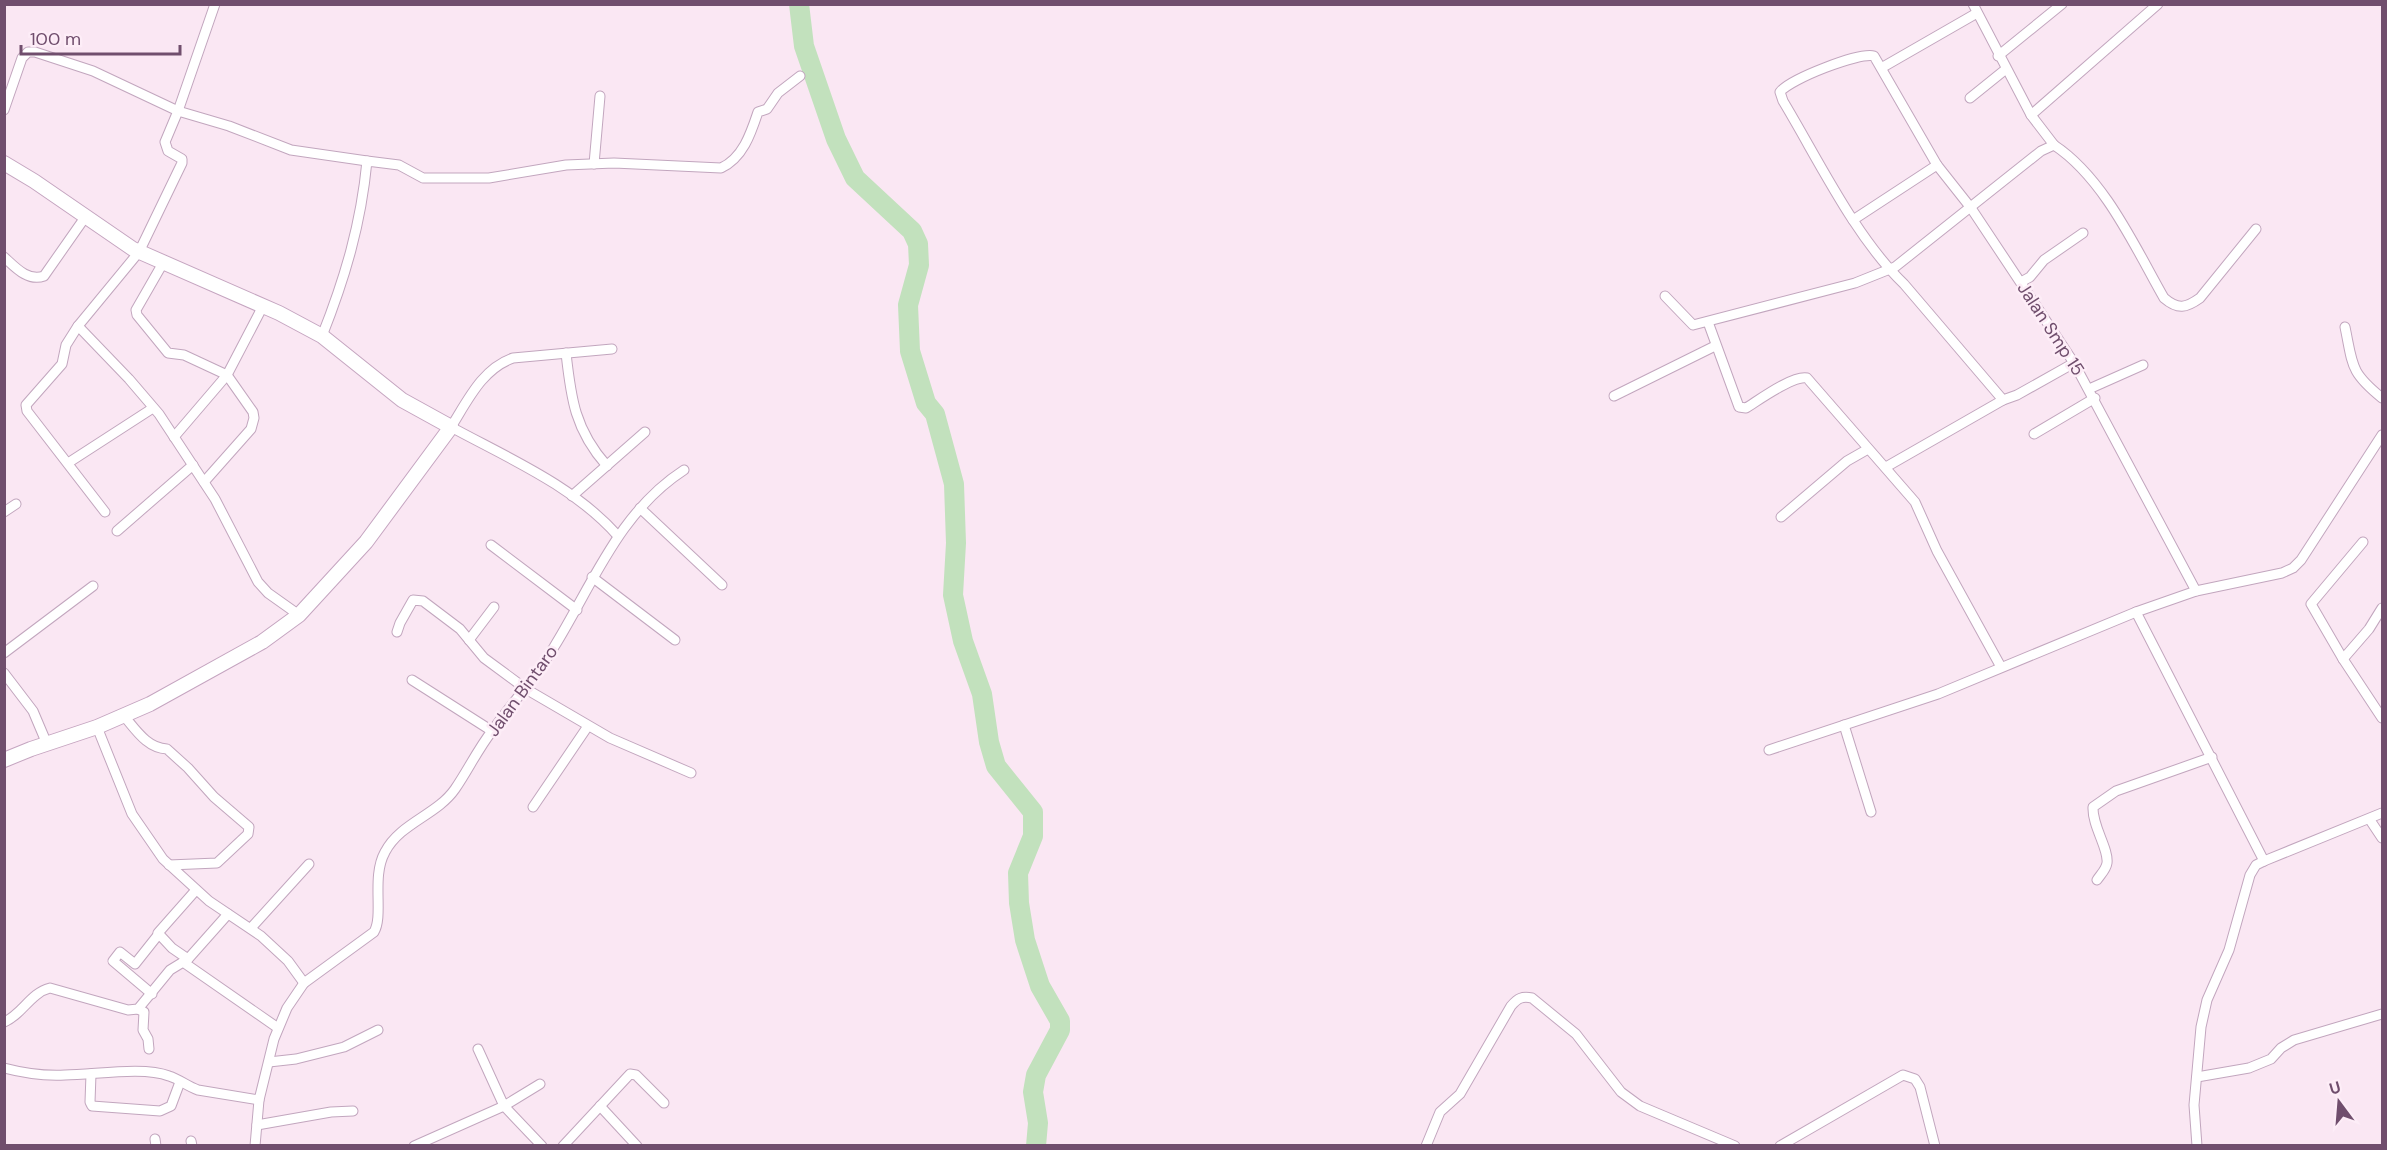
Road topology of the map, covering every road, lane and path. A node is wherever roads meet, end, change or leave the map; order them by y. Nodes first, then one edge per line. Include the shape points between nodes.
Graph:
1 (215, 4) edge
2 (2062, 4) edge
3 (2158, 4) edge
4 (1975, 9) edge
5 (1998, 56) junction
6 (1883, 67) junction
7 (2006, 69) junction
8 (800, 75) dead end
9 (600, 96) dead end
10 (1970, 98) dead end
11 (4, 110) edge
12 (178, 111) junction
13 (2031, 115) junction
14 (2054, 145) junction
15 (367, 161) junction
16 (4, 164) edge
17 (594, 164) junction
18 (1937, 165) junction
19 (1971, 208) junction
20 (86, 216) junction
21 (1853, 220) junction
22 (2256, 229) dead end
23 (2083, 233) dead end
24 (139, 252) junction
25 (4, 257) edge
26 (163, 263) junction
27 (1889, 270) junction
28 (2021, 282) junction
29 (1665, 296) dead end
30 (263, 306) junction
31 (1708, 322) junction
32 (78, 326) junction
33 (2345, 327) dead end
34 (321, 336) junction
35 (1715, 346) junction
36 (612, 350) dead end
37 (566, 353) junction
38 (2074, 363) junction
39 (2144, 365) dead end
40 (226, 375) junction
41 (2089, 389) junction
42 (1614, 396) dead end
43 (2095, 398) junction
44 (2382, 398) edge
45 (2003, 400) junction
46 (153, 408) junction
47 (451, 427) junction
48 (645, 432) dead end
49 (2034, 434) dead end
50 (2382, 435) edge
51 (174, 437) junction
52 (1868, 449) junction
53 (68, 463) junction
54 (193, 465) junction
55 (607, 466) junction
56 (1886, 467) junction
57 (684, 470) dead end
58 (204, 482) junction
59 (572, 496) junction
60 (16, 504) dead end
61 (640, 508) junction
62 (4, 512) edge
63 (105, 512) dead end
64 (1781, 517) dead end
65 (117, 531) dead end
66 (618, 536) junction
67 (2363, 542) dead end
68 (490, 545) dead end
69 (592, 577) junction
70 (722, 585) dead end
71 (93, 586) dead end
72 (2196, 591) junction
73 (494, 607) dead end
74 (2382, 608) edge
75 (577, 610) junction
76 (2136, 612) junction
77 (299, 615) junction
78 (397, 632) dead end
79 (469, 640) junction
80 (675, 640) dead end
81 (4, 653) edge
82 (2343, 658) junction
83 (2001, 667) junction
84 (4, 673) edge
85 (412, 680) dead end
86 (526, 689) junction
87 (124, 716) junction
88 (2382, 718) edge
89 (1844, 725) junction
90 (588, 726) junction
91 (97, 727) junction
92 (492, 731) junction
93 (47, 744) junction
94 (1769, 750) dead end
95 (2212, 757) junction
96 (4, 760) edge
97 (691, 773) dead end
98 (533, 807) dead end
99 (1871, 812) dead end
100 (2382, 813) edge
101 (2370, 819) junction
102 (2382, 838) edge
103 (2264, 861) junction
104 (309, 864) dead end
105 (169, 865) junction
106 (2097, 880) dead end
107 (196, 890) junction
108 (228, 914) junction
109 (251, 928) junction
110 (158, 935) junction
111 (186, 961) junction
112 (304, 983) junction
113 (152, 994) junction
114 (138, 1009) junction
115 (2382, 1014) edge
116 (4, 1022) edge
117 (278, 1028) junction
118 (378, 1030) dead end
119 (148, 1049) dead end
120 (478, 1049) dead end
121 (269, 1062) junction
122 (4, 1068) edge
123 (91, 1074) junction
124 (2196, 1077) junction
125 (180, 1082) junction
126 (540, 1084) dead end
127 (259, 1100) junction
128 (664, 1103) dead end
129 (504, 1106) junction
130 (600, 1106) junction
131 (353, 1111) dead end
132 (257, 1125) junction
133 (255, 1146) edge
134 (414, 1146) edge
135 (542, 1146) edge
136 (563, 1146) edge
137 (637, 1146) edge
138 (1426, 1146) edge
139 (1735, 1146) edge
140 (1780, 1146) edge
141 (1935, 1146) edge
142 (2197, 1146) edge

1 - 12 street
2 - 5 street
3 - 13 street
4 - 5 street
4 - 6 street
5 - 7 street
6 - 18 street, Jalan Smp 15
6 - 21 street via 1874,56 1863,56 1795,81 1780,92
7 - 10 street
7 - 13 street
8 - 17 street via 778,93 767,109 758,112 749,138 732,163 722,168
9 - 17 street
11 - 12 street via 22,58 32,52 93,71
12 - 15 street via 291,150
12 - 24 street via 164,144 182,163
13 - 14 street
14 - 19 street via 2041,151
14 - 22 street via 2083,170 2117,215 2164,298 2172,305 2180,308 2200,298
15 - 17 street via 399,165 423,178 504,177 566,165
15 - 34 street via 348,264
16 - 20 street
18 - 19 street, Jalan Smp 15
18 - 21 street
19 - 27 street
19 - 28 street, Jalan Smp 15
20 - 24 street
20 - 25 street via 44,276 26,274
21 - 27 street
23 - 28 street
24 - 26 street
24 - 32 street
26 - 30 street
26 - 40 street via 136,310 137,315 168,353 184,355
27 - 31 street via 1855,283
27 - 45 street
28 - 38 street, Jalan Smp 15
29 - 31 street via 1693,326
30 - 34 street
30 - 40 street
31 - 35 street
32 - 46 street
32 - 53 street via 66,345 62,364 26,407
33 - 44 street via 2356,374
34 - 47 street via 402,400
35 - 42 street
35 - 52 street via 1739,407 1746,408 1804,377
36 - 37 street
37 - 47 street via 513,358 494,366
37 - 55 street via 576,417
38 - 41 street, Jalan Smp 15
38 - 45 street
39 - 41 street
40 - 51 street
40 - 58 street via 250,408 254,423
41 - 43 street, Jalan Smp 15
43 - 49 street
43 - 72 street, Jalan Smp 15
45 - 56 street
46 - 51 street
46 - 53 street
47 - 59 street
47 - 77 street via 366,542
48 - 55 street
50 - 72 street via 2293,568
51 - 54 street
52 - 56 street
52 - 64 street via 1847,461
53 - 63 street
54 - 58 street
54 - 65 street
55 - 59 street
56 - 83 street via 1915,501 1937,551
57 - 61 street, Jalan Bintaro
58 - 77 street via 258,582
59 - 66 street
60 - 62 street
61 - 66 street, Jalan Bintaro
61 - 70 street
66 - 69 street, Jalan Bintaro
67 - 82 street via 2311,604
68 - 75 street
69 - 75 street, Jalan Bintaro
69 - 80 street
71 - 81 street
72 - 76 street
73 - 79 street
74 - 82 street
75 - 86 street, Jalan Bintaro
76 - 83 street
76 - 95 street
77 - 87 street via 262,642
78 - 79 street via 410,604 418,599
79 - 86 street via 484,658
82 - 88 street
83 - 89 street via 1938,694
84 - 93 street via 33,711
85 - 92 street
86 - 90 street
86 - 92 street, Jalan Bintaro
87 - 91 street
87 - 105 street via 150,744 167,748 249,830 216,863
89 - 94 street
89 - 99 street
90 - 97 street
90 - 98 street
91 - 93 street
91 - 105 street via 132,814
92 - 112 street, Jalan Bintaro via 454,790 405,829 384,853 377,879 374,932
93 - 96 street
95 - 103 street
95 - 106 street via 2116,791 2093,807 2107,860
100 - 101 street
101 - 102 street
101 - 103 street
103 - 124 street via 2250,875 2229,950 2207,1000
104 - 109 street
105 - 107 street
107 - 108 street
107 - 110 street
108 - 109 street
108 - 111 street
109 - 112 street via 288,961
110 - 111 street
110 - 113 street via 135,964 120,952 113,961
111 - 113 street via 170,970
111 - 117 street
112 - 117 street
113 - 114 street
114 - 116 street via 128,1010 50,988 38,992
114 - 119 street via 144,1012
115 - 124 street via 2294,1040 2271,1059 2249,1068
117 - 121 street
118 - 121 street via 344,1047
120 - 129 street
121 - 127 street
122 - 123 street via 63,1076
123 - 125 street via 140,1072 168,1075
123 - 125 street via 92,1106 160,1111 171,1106
124 - 142 street
125 - 127 street via 198,1090
126 - 129 street
127 - 132 street
128 - 130 street via 634,1074 627,1076
129 - 134 street
129 - 135 street
130 - 136 street
130 - 137 street
131 - 132 street
132 - 133 street
138 - 139 street via 1440,1112 1460,1094 1511,1006 1524,996 1539,1003 1576,1034 1621,1092 1640,1106
140 - 141 street via 1903,1075 1915,1079 1920,1087

